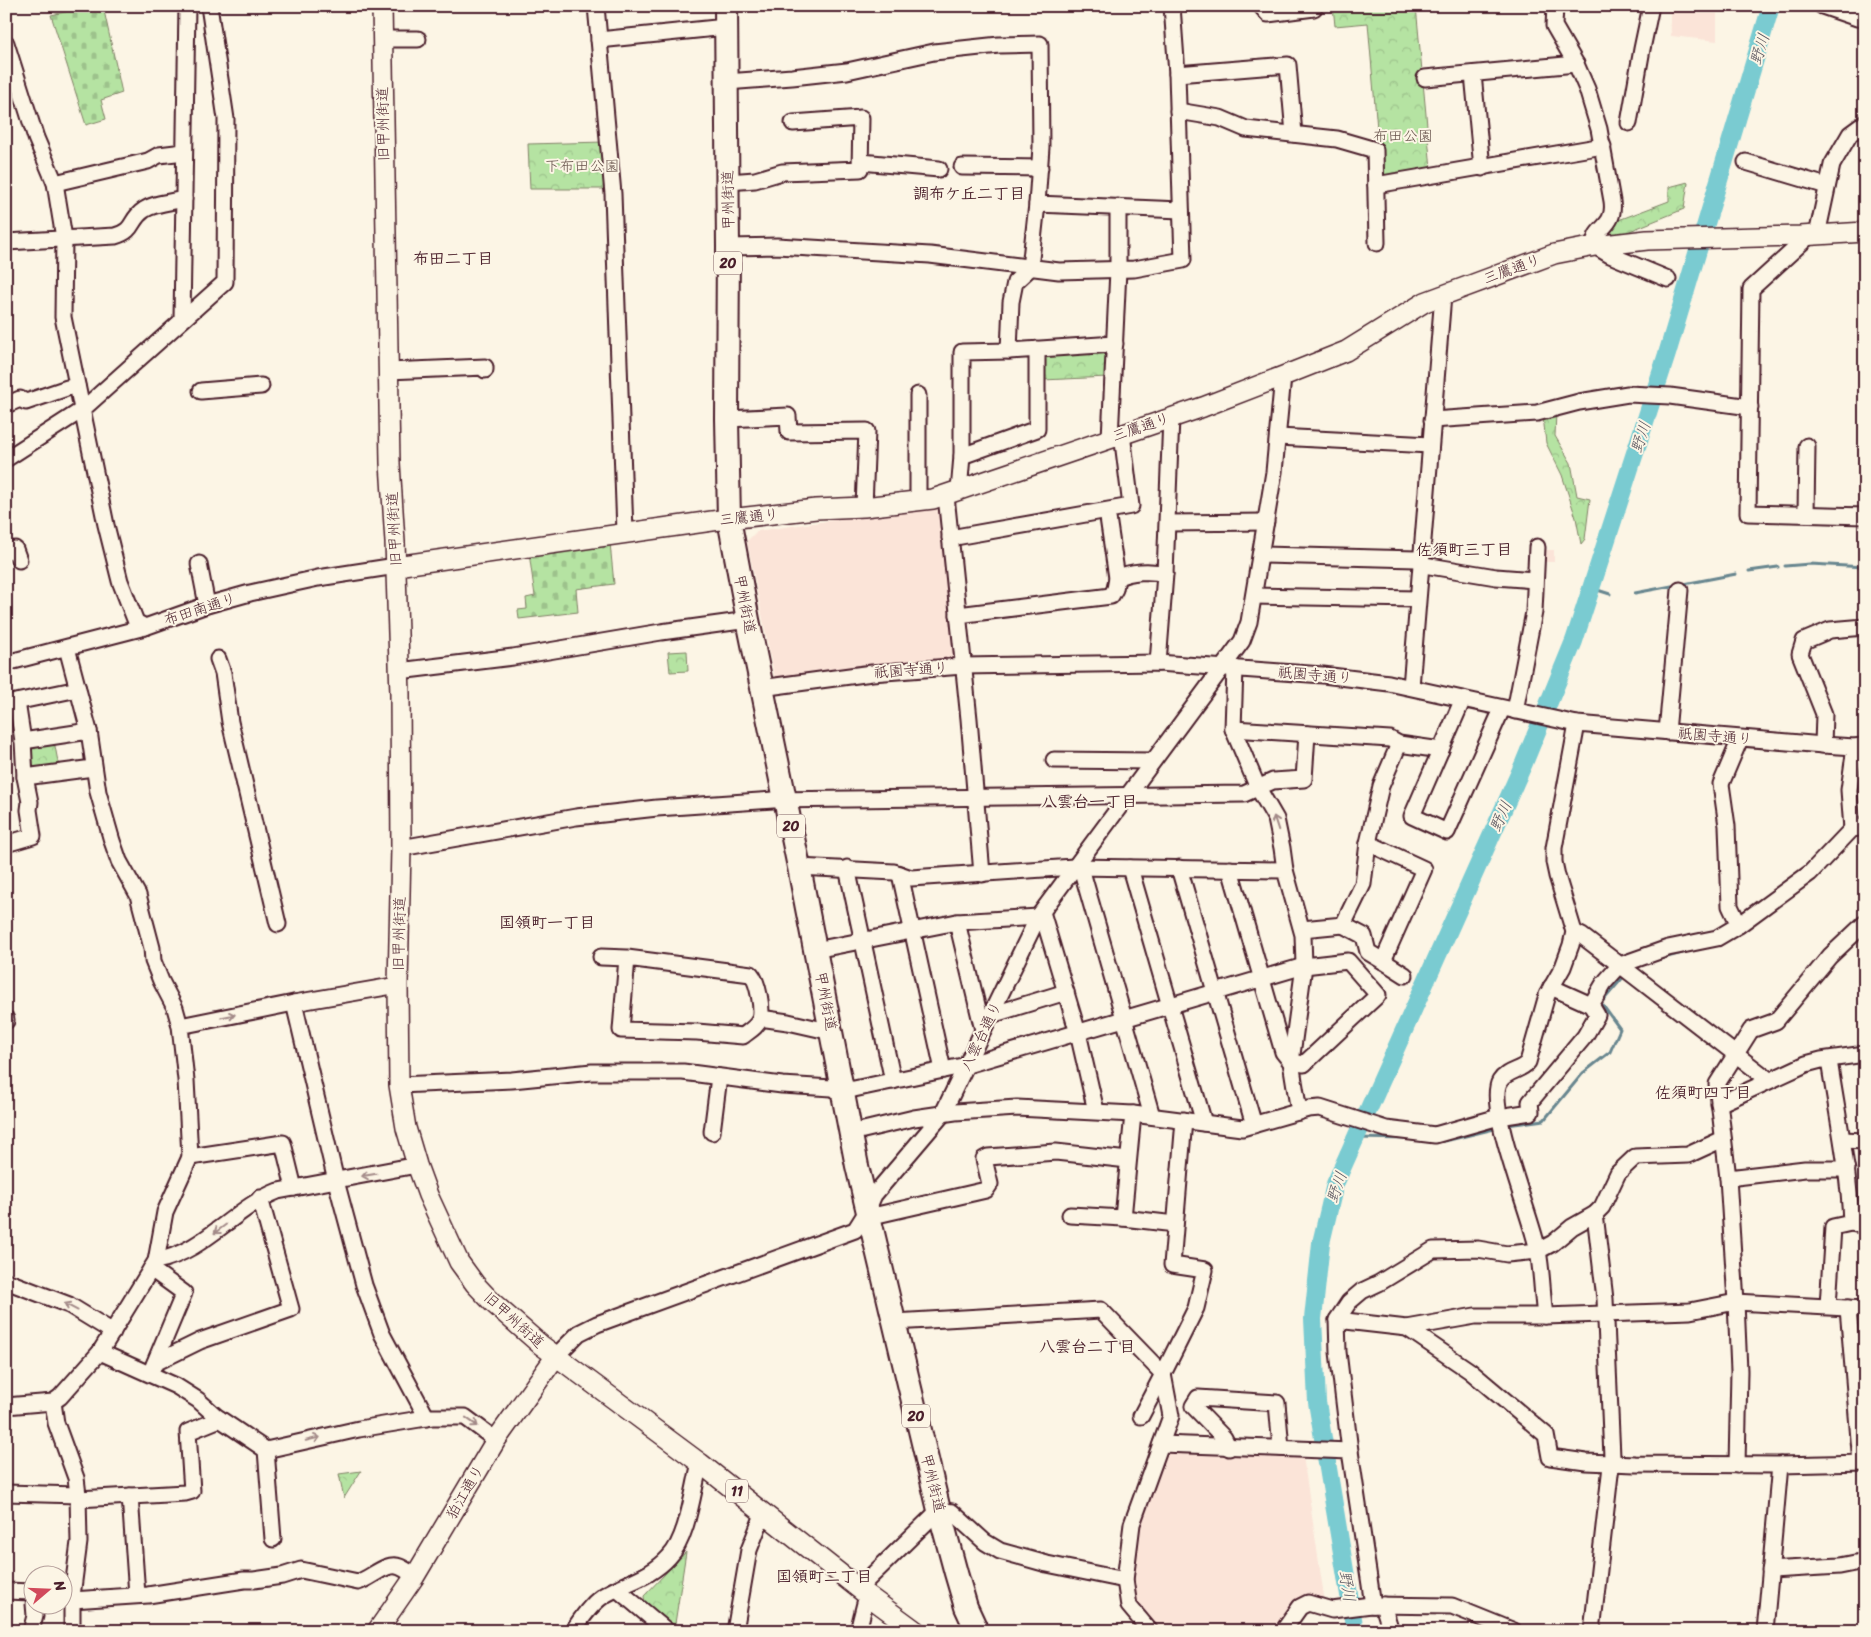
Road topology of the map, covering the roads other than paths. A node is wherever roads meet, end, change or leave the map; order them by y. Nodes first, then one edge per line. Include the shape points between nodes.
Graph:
1 (188, 6) edge
2 (209, 6) edge
3 (382, 6) edge
4 (596, 6) edge
5 (1172, 6) edge
6 (1261, 6) edge
7 (1555, 6) edge
8 (1651, 6) edge
9 (1822, 6) edge
10 (1861, 6) edge
11 (1314, 8) dead end
12 (726, 17) edge
13 (382, 39) junction
14 (418, 39) dead end
15 (600, 40) junction
16 (6, 43) edge
17 (1576, 64) junction
18 (1177, 74) junction
19 (1473, 74) junction
20 (1426, 78) dead end
21 (726, 82) junction
22 (1178, 111) junction
23 (793, 122) dead end
24 (1629, 123) dead end
25 (1865, 123) edge
26 (1294, 134) junction
27 (1603, 146) junction
28 (184, 152) junction
29 (861, 162) junction
30 (1746, 162) dead end
31 (962, 168) dead end
32 (1040, 168) junction
33 (1482, 168) junction
34 (939, 169) dead end
35 (728, 182) junction
36 (55, 183) junction
37 (1376, 185) junction
38 (1827, 186) junction
39 (184, 199) junction
40 (1037, 204) junction
41 (1118, 208) junction
42 (1181, 210) junction
43 (1865, 232) edge
44 (1813, 236) junction
45 (64, 238) junction
46 (6, 242) edge
47 (1377, 243) dead end
48 (1594, 246) junction
49 (728, 247) junction
50 (1030, 268) junction
51 (1118, 270) junction
52 (1668, 279) dead end
53 (1443, 295) junction
54 (182, 319) junction
55 (1115, 344) junction
56 (1037, 349) junction
57 (1009, 352) junction
58 (486, 370) dead end
59 (388, 372) junction
60 (1283, 376) junction
61 (77, 386) junction
62 (261, 386) dead end
63 (201, 392) dead end
64 (918, 395) dead end
65 (6, 405) edge
66 (1750, 408) junction
67 (82, 410) junction
68 (1172, 417) junction
69 (727, 419) junction
70 (1432, 420) junction
71 (1116, 436) junction
72 (1278, 438) junction
73 (1430, 444) junction
74 (1807, 446) dead end
75 (962, 456) junction
76 (6, 459) edge
77 (952, 493) junction
78 (918, 501) junction
79 (864, 506) junction
80 (1107, 511) junction
81 (1806, 514) junction
82 (1865, 516) edge
83 (729, 519) junction
84 (1266, 522) junction
85 (1168, 523) junction
86 (625, 532) junction
87 (950, 538) junction
88 (1537, 548) dead end
89 (6, 551) edge
90 (1261, 556) junction
91 (19, 560) dead end
92 (1420, 562) junction
93 (199, 564) dead end
94 (396, 566) junction
95 (1165, 574) junction
96 (1117, 578) junction
97 (1535, 580) junction
98 (1680, 590) dead end
99 (1254, 596) junction
100 (1417, 600) junction
101 (207, 605) junction
102 (958, 615) junction
103 (748, 620) junction
104 (145, 627) junction
105 (1865, 627) edge
106 (67, 648) junction
107 (218, 659) dead end
108 (6, 663) edge
109 (1158, 663) junction
110 (963, 666) junction
111 (1229, 667) junction
112 (400, 671) junction
113 (1411, 687) junction
114 (761, 688) junction
115 (78, 690) junction
116 (1463, 699) junction
117 (12, 703) edge
118 (1515, 711) junction
119 (1571, 723) junction
120 (1233, 729) junction
121 (89, 731) junction
122 (1667, 732) junction
123 (1307, 734) junction
124 (1740, 738) junction
125 (23, 741) junction
126 (1399, 744) junction
127 (1823, 745) junction
128 (1860, 746) edge
129 (1440, 750) junction
130 (1054, 760) dead end
131 (1153, 761) junction
132 (93, 768) junction
133 (25, 777) junction
134 (1258, 788) junction
135 (1128, 795) junction
136 (976, 798) junction
137 (786, 800) junction
138 (1858, 828) edge
139 (1368, 843) junction
140 (6, 844) edge
141 (400, 848) junction
142 (800, 867) junction
143 (1078, 867) junction
144 (847, 868) junction
145 (1130, 868) junction
146 (1179, 868) junction
147 (1230, 869) junction
148 (1284, 870) junction
149 (900, 874) junction
150 (982, 874) junction
151 (1040, 915) junction
152 (956, 922) junction
153 (278, 924) dead end
154 (1865, 924) edge
155 (1343, 925) junction
156 (1739, 925) junction
157 (1302, 929) junction
158 (912, 931) junction
159 (1574, 932) junction
160 (863, 940) junction
161 (815, 950) junction
162 (601, 957) dead end
163 (628, 958) junction
164 (1383, 961) junction
165 (1620, 965) junction
166 (1304, 966) junction
167 (1405, 975) dead end
168 (1262, 978) junction
169 (398, 985) junction
170 (1551, 988) junction
171 (1066, 992) junction
172 (1216, 992) junction
173 (294, 1003) junction
174 (1591, 1004) junction
175 (1170, 1005) junction
176 (991, 1015) junction
177 (760, 1018) junction
178 (1124, 1019) junction
179 (180, 1026) junction
180 (983, 1030) junction
181 (832, 1032) junction
182 (1078, 1032) junction
183 (1734, 1054) junction
184 (1865, 1054) edge
185 (1828, 1060) junction
186 (1290, 1062) junction
187 (967, 1065) junction
188 (943, 1070) junction
189 (720, 1077) junction
190 (1769, 1080) junction
191 (893, 1081) junction
192 (399, 1085) junction
193 (842, 1091) junction
194 (1719, 1104) junction
195 (1096, 1111) junction
196 (1298, 1112) junction
197 (1133, 1114) junction
198 (942, 1115) junction
199 (1152, 1116) junction
200 (1499, 1118) junction
201 (1184, 1120) junction
202 (1204, 1123) junction
203 (1254, 1125) junction
204 (712, 1132) dead end
205 (851, 1133) junction
206 (1723, 1138) junction
207 (1843, 1140) junction
208 (1865, 1141) edge
209 (190, 1157) junction
210 (1128, 1160) junction
211 (417, 1165) junction
212 (1847, 1169) junction
213 (1728, 1178) junction
214 (336, 1181) junction
215 (294, 1188) junction
216 (260, 1198) junction
217 (870, 1203) junction
218 (1595, 1214) junction
219 (1070, 1216) dead end
220 (1123, 1218) junction
221 (1174, 1224) junction
222 (1858, 1224) edge
223 (1538, 1250) junction
224 (153, 1265) junction
225 (6, 1281) edge
226 (1736, 1302) junction
227 (1828, 1306) junction
228 (1848, 1308) junction
229 (1865, 1308) edge
230 (1606, 1313) junction
231 (1545, 1316) junction
232 (1338, 1320) junction
233 (894, 1322) junction
234 (1407, 1328) junction
235 (113, 1332) junction
236 (100, 1352) junction
237 (556, 1356) junction
238 (152, 1368) junction
239 (1163, 1374) junction
240 (53, 1402) junction
241 (6, 1406) edge
242 (1141, 1416) dead end
243 (426, 1418) junction
244 (220, 1419) junction
245 (496, 1440) junction
246 (1161, 1444) junction
247 (1229, 1448) junction
248 (1281, 1448) junction
249 (266, 1450) junction
250 (1349, 1451) junction
251 (700, 1463) junction
252 (1611, 1463) junction
253 (1863, 1463) edge
254 (1736, 1465) junction
255 (1780, 1465) junction
256 (6, 1493) edge
257 (130, 1496) junction
258 (78, 1497) junction
259 (939, 1510) junction
260 (764, 1512) junction
261 (273, 1540) dead end
262 (1865, 1561) edge
263 (1770, 1570) junction
264 (415, 1576) junction
265 (72, 1580) edge
266 (1125, 1580) junction
267 (617, 1589) junction
268 (6, 1591) edge
269 (22, 1592) edge
270 (864, 1592) junction
271 (137, 1595) junction
272 (72, 1597) edge
273 (1376, 1605) junction
274 (35, 1614) edge
275 (70, 1614) edge
276 (31, 1631) edge
277 (72, 1631) edge
278 (377, 1631) edge
279 (573, 1631) edge
280 (667, 1631) edge
281 (735, 1631) edge
282 (858, 1631) edge
283 (916, 1631) edge
284 (977, 1631) edge
285 (1150, 1631) edge
286 (1283, 1631) edge
287 (1391, 1631) edge
288 (1514, 1631) edge
289 (1592, 1631) edge
290 (1765, 1631) edge

1 - 28 street
2 - 54 street via 226,119 225,282
3 - 13 main road, 旧甲州街道
4 - 15 street
5 - 18 street
6 - 11 street via 1268,14
7 - 17 street via 1554,26
8 - 24 street
9 - 10 street via 1856,18
12 - 15 street
12 - 21 highway, 甲州街道 / 20
13 - 14 street
13 - 59 main road, 旧甲州街道
15 - 86 street via 613,194
16 - 36 street via 36,138
17 - 19 street
17 - 27 street via 1587,89
18 - 22 street
18 - 26 street via 1288,66
19 - 20 street
19 - 33 street
21 - 32 street via 847,71 934,52 1040,44
21 - 35 highway, 甲州街道 / 20
22 - 26 street via 1220,118 1246,129
22 - 42 street
23 - 29 street via 861,118
25 - 38 street via 1850,134 1840,150
26 - 37 street via 1337,139 1375,150
27 - 33 street
27 - 48 street via 1614,212 1595,237
28 - 36 street via 159,155 148,161
28 - 39 street
29 - 34 street
29 - 35 street via 860,169 782,172 755,180
30 - 38 street
31 - 32 street
32 - 40 street
33 - 37 street
35 - 49 highway, 甲州街道 / 20
36 - 45 street
37 - 47 street
38 - 44 street
39 - 45 street via 145,209 126,233
39 - 54 street
40 - 41 street
40 - 50 street
41 - 42 street
41 - 51 street
42 - 51 street via 1183,260
43 - 44 main road, 三鷹通り
44 - 48 main road, 三鷹通り via 1647,240
44 - 66 street via 1751,289
45 - 46 street
45 - 61 street via 63,317
48 - 52 street
48 - 53 main road, 三鷹通り via 1554,254
49 - 50 street via 777,246 930,255
49 - 69 highway, 甲州街道 / 20
50 - 51 street
50 - 57 street via 1015,282
51 - 55 street
53 - 60 main road, 三鷹通り via 1425,302 1346,351
53 - 70 street
54 - 67 street
55 - 56 street
55 - 71 street
56 - 57 street
56 - 75 street via 1037,429
57 - 75 street via 962,352
58 - 59 street via 485,367 462,371
59 - 94 main road, 旧甲州街道
60 - 68 main road, 三鷹通り
60 - 72 street, 八雲台通り
61 - 65 street
61 - 67 street
62 - 63 street
64 - 78 street
66 - 70 street via 1670,396 1631,394 1579,402 1538,413
66 - 81 street via 1748,513
67 - 76 street
67 - 104 street via 120,581 136,622
68 - 71 main road, 三鷹通り
68 - 85 street
69 - 79 street via 788,416 790,432 867,431
69 - 83 highway, 甲州街道 / 20
70 - 73 street
71 - 77 main road, 三鷹通り
71 - 80 street via 1131,506
72 - 73 street
72 - 84 street, 八雲台通り
73 - 92 street
74 - 81 street
75 - 77 street
77 - 78 main road, 三鷹通り
77 - 87 street
78 - 79 main road, 三鷹通り
79 - 83 main road, 三鷹通り
80 - 87 street
80 - 96 street
81 - 82 street
83 - 86 main road, 三鷹通り
83 - 103 highway, 甲州街道 / 20
84 - 85 street
84 - 90 street, 八雲台通り
85 - 95 street
86 - 94 main road, 三鷹通り
87 - 102 street
88 - 97 street
89 - 91 street via 15,549
90 - 92 street via 1416,559
90 - 99 street, 八雲台通り
92 - 97 street via 1496,577
92 - 100 street
93 - 101 street
94 - 101 street, 布田南通り via 273,587
94 - 112 main road, 旧甲州街道
95 - 96 street via 1156,571 1124,574
95 - 109 street
96 - 102 street via 1111,596
97 - 118 street via 1534,612
98 - 122 street
99 - 100 street
99 - 111 street, 八雲台通り via 1249,622
100 - 113 street
101 - 104 street, 布田南通り
102 - 110 street
103 - 112 street via 513,657
103 - 114 highway, 甲州街道 / 20
104 - 106 street, 布田南通り
105 - 127 street via 1830,630 1804,641 1800,654 1824,714
106 - 108 street, 布田南通り
106 - 115 street
107 - 153 street
109 - 110 street, 祇園寺通り
109 - 111 street, 祇園寺通り
110 - 114 street, 祇園寺通り via 872,673
110 - 136 street
111 - 113 street, 祇園寺通り via 1346,677
111 - 120 street
111 - 131 street, 八雲台通り
112 - 141 main road, 旧甲州街道
113 - 116 street, 祇園寺通り
114 - 137 highway, 甲州街道 / 20
115 - 117 street
115 - 121 street
116 - 118 street, 祇園寺通り
116 - 129 street
117 - 125 street
118 - 119 street, 祇園寺通り
118 - 129 street via 1447,832 1412,816
119 - 122 street, 祇園寺通り
119 - 159 street via 1569,773 1554,862
120 - 123 street
120 - 134 street
121 - 125 street
121 - 132 street
122 - 124 street, 祇園寺通り
123 - 126 street via 1390,739
123 - 134 street via 1304,779 1273,781
124 - 127 street, 祇園寺通り
124 - 156 street via 1720,784 1727,826 1730,906
125 - 133 street
126 - 129 street
126 - 139 street via 1381,786
127 - 128 street, 祇園寺通り
128 - 138 street via 1849,790
130 - 131 street
131 - 135 street, 八雲台通り
132 - 133 street
132 - 179 street via 119,861 138,895 153,961
133 - 140 street via 33,836
134 - 135 street via 1244,794
148 -> 134 street via 1276,819
135 - 136 street
135 - 143 street, 八雲台通り
136 - 137 street
136 - 150 street
137 - 141 street via 576,817
137 - 142 highway, 甲州街道 / 20
138 - 156 street via 1810,873
139 - 155 street via 1363,884
139 - 164 street via 1424,868
141 - 169 main road, 旧甲州街道
142 - 144 street
142 - 161 highway, 甲州街道 / 20
143 - 145 street
143 - 150 street
143 - 151 street, 八雲台通り
143 - 178 street
144 - 149 street
144 - 160 street
145 - 146 street
145 - 175 street
146 - 147 street
146 - 172 street
147 - 148 street
147 - 168 street
148 - 157 street
149 - 150 street via 911,878
149 - 158 street
151 - 152 street
151 - 171 street
151 - 176 street, 八雲台通り
152 - 158 street
152 - 180 street
154 - 183 street via 1830,956 1776,1021 1751,1030
155 - 157 street
155 - 164 street via 1364,936 1368,952
156 - 165 street via 1718,938 1668,948
157 - 166 street
158 - 160 street
158 - 188 street
159 - 165 street
159 - 170 street via 1563,967
160 - 161 street
160 - 191 street
161 - 181 highway, 甲州街道 / 20
162 - 163 street
163 - 177 street via 751,974 756,979
163 - 177 street via 621,1030 743,1036 756,1026
164 - 167 street
165 - 174 street
165 - 183 street
166 - 168 street
166 - 186 street
166 - 186 street via 1348,961 1378,995 1304,1064
168 - 172 street
168 - 186 street via 1283,1052
169 - 173 street
169 - 192 main road, 旧甲州街道
170 - 174 street
170 - 200 street via 1528,1062 1500,1081 1497,1092
171 - 176 street
171 - 182 street
172 - 175 street
172 - 203 street
179 -> 173 street
173 - 214 street
174 - 200 street via 1597,1015 1585,1036 1530,1102 1531,1112
175 - 178 street
175 - 202 street
176 - 180 street, 八雲台通り
177 - 181 street
178 - 182 street
178 - 199 street
179 - 209 street
180 - 187 street, 八雲台通り
181 - 193 highway, 甲州街道 / 20
182 - 187 street
182 - 195 street
183 - 190 street
183 - 194 street via 1717,1084
184 - 185 street
185 - 190 street via 1806,1064
185 - 207 street
186 - 196 street
187 - 188 street
187 - 198 street, 八雲台通り
188 - 191 street
189 - 192 street via 683,1072 592,1072 512,1080
189 - 193 street
189 - 204 street
190 - 194 street
191 - 193 street
192 - 211 main road, 旧甲州街道 via 406,1128
193 - 205 highway, 甲州街道 / 20
194 - 206 street
195 - 197 street
195 - 198 street via 1017,1108
196 - 200 street via 1320,1108 1382,1128 1435,1135
196 - 203 street
197 - 199 street
197 - 210 street
198 - 205 street
198 - 217 street, 八雲台通り
199 - 201 street
200 - 223 street
201 - 202 street
201 - 221 street
202 - 203 street via 1242,1128
205 - 217 highway, 甲州街道 / 20
206 - 213 street
206 - 218 street via 1688,1155 1635,1157 1618,1173 1602,1207
207 - 208 street
207 - 212 street
209 - 215 street via 283,1143
209 - 224 street via 165,1212
210 - 217 street via 1056,1152 988,1157 984,1159 990,1184 986,1190
210 - 220 street
211 -> 214 street
211 - 237 main road, 旧甲州街道 via 460,1262 475,1284
212 - 213 street via 1805,1169
212 - 222 street
213 - 226 street
214 - 215 street
214 - 243 street via 364,1286 382,1334
215 - 216 street
216 -> 224 street via 215,1233
216 - 238 street via 291,1309 200,1341
217 - 233 highway, 甲州街道 / 20
217 - 237 street, 八雲台通り via 855,1230 597,1324 579,1334
218 - 223 street
218 - 230 street
219 - 220 street
220 - 221 street
221 - 239 street via 1172,1266 1205,1270 1196,1308
222 - 227 street via 1833,1227
223 - 231 street
223 - 232 street via 1507,1254 1478,1249 1433,1250 1362,1291 1349,1302
224 - 235 street
224 - 238 street via 189,1289
235 -> 225 street via 69,1305
226 - 227 street
226 - 230 street via 1690,1311
226 - 254 street via 1739,1371
227 - 228 street
228 - 229 street
228 - 253 street
230 - 231 street
230 - 252 street
231 - 234 street via 1475,1316
232 - 234 street
232 - 250 street
233 - 239 street via 1101,1310
233 - 259 highway, 甲州街道 / 20
234 - 252 street via 1470,1371 1546,1435 1550,1457
235 - 236 street
236 - 238 street
236 - 240 street
237 - 245 main road, 狛江通り
237 - 251 main road, 旧甲州街道 / 11
238 - 244 street
239 - 242 street
239 - 246 street via 1171,1416
240 - 241 street
240 - 258 street via 56,1423 76,1478
243 -> 245 street via 465,1417
249 -> 243 street via 359,1428
244 - 249 street
244 - 257 street via 188,1432 192,1491
245 - 264 main road, 狛江通り
246 - 247 street
246 - 266 street via 1132,1524
247 - 248 street
247 - 248 street via 1224,1438 1193,1406 1198,1398 1276,1403
248 - 250 street
249 - 261 street
250 - 273 street
251 - 260 main road, 旧甲州街道 / 11
251 - 267 street via 683,1534 670,1556 648,1575
252 - 254 street
252 - 289 street
253 - 255 street
254 - 255 street
255 - 263 street
256 - 258 street
257 - 258 street
257 - 271 street
258 - 265 street via 79,1542
259 - 266 street via 952,1512 984,1542 1000,1550 1047,1564
259 - 270 street
259 - 284 highway, 甲州街道 / 20 via 958,1581
260 - 270 main road, 旧甲州街道 / 11
260 - 281 street via 749,1550
262 - 263 street via 1840,1566
263 - 290 street
264 - 271 street via 394,1565 358,1582 301,1570 273,1578
264 - 278 main road, 狛江通り
266 - 285 street via 1129,1606
267 - 279 street via 601,1597
267 - 280 street
268 - 269 street
270 - 282 street
270 - 283 main road, 旧甲州街道 / 11
271 - 272 street
273 - 286 street via 1332,1610 1308,1603 1300,1607
273 - 287 street
273 - 288 street via 1452,1606
274 - 276 street
275 - 277 street

